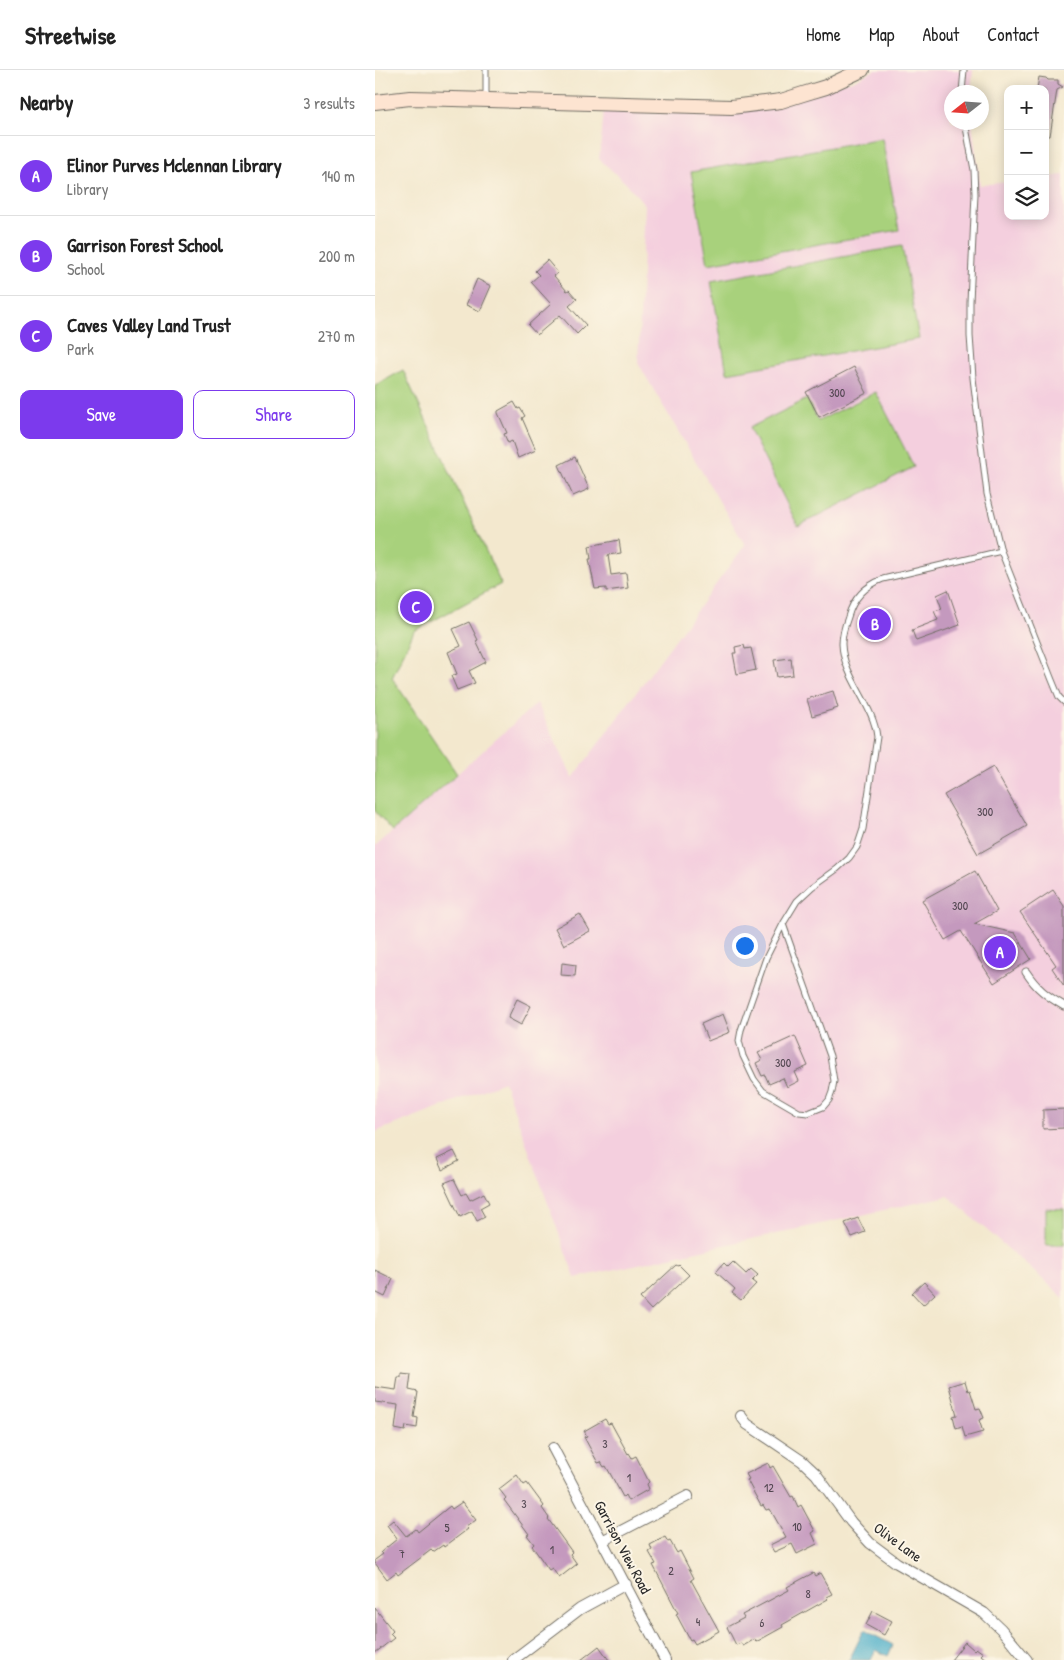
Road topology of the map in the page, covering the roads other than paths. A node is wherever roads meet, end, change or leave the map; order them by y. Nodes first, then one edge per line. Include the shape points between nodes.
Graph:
1 (486, 70) edge
2 (862, 70) edge
3 (965, 70) edge
4 (963, 85) edge
5 (486, 100) junction
6 (375, 102) edge
7 (966, 130) edge
8 (1001, 551) junction
9 (1064, 702) edge
10 (783, 924) junction
11 (1026, 972) dead end
12 (1064, 1006) edge
13 (741, 1416) dead end
14 (553, 1448) dead end
15 (688, 1496) dead end
16 (602, 1541) junction
17 (625, 1584) junction
18 (513, 1660) edge
19 (665, 1660) edge
20 (1027, 1660) edge

1 - 5 lane
2 - 5 main road via 826,87 781,101 731,107
3 - 4 lane
5 - 6 main road via 410,98
7 - 8 lane via 975,194 970,302 973,378 987,494
8 - 9 lane via 1051,680
8 - 10 lane via 883,579 870,584 856,598 842,644 847,665 876,725 877,737 863,829 849,858 797,901
10 - 10 lane via 833,1069 834,1081 829,1100 823,1107 808,1113 799,1112 763,1090 746,1063 739,1040 766,958
11 - 12 street via 1039,990
13 - 20 street, Olive Lane via 747,1424 816,1474 870,1543 897,1563 984,1613
14 - 16 street, Garrison View Road
15 - 16 street
16 - 17 street, Garrison View Road
17 - 18 street via 580,1609
17 - 19 street, Garrison View Road

